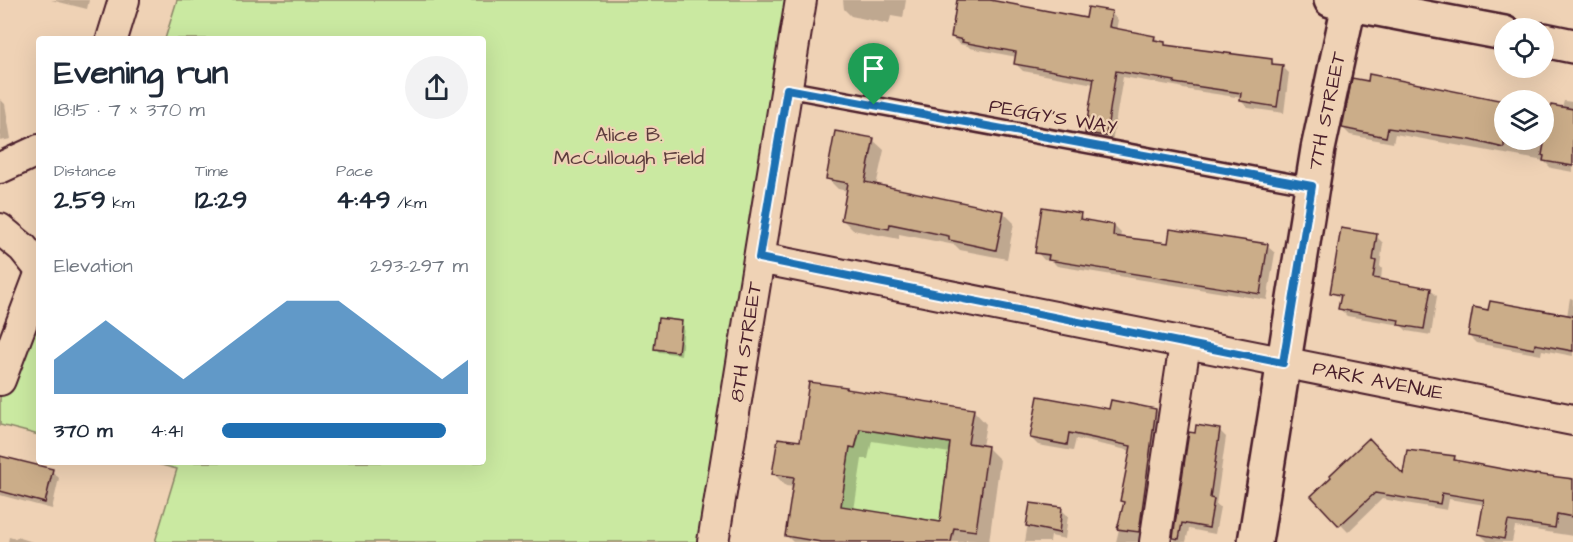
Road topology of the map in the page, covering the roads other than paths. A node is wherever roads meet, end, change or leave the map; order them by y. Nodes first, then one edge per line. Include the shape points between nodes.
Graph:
1 (124, 0) edge
2 (801, 0) edge
3 (1344, 1) edge
4 (1494, 31) edge
5 (113, 36) edge
6 (1554, 42) edge
7 (1573, 46) edge
8 (787, 89) junction
9 (36, 151) edge
10 (0, 168) edge
11 (1312, 186) junction
12 (0, 229) edge
13 (759, 258) junction
14 (36, 264) edge
15 (36, 285) edge
16 (1185, 344) junction
17 (1283, 363) junction
18 (0, 380) edge
19 (1573, 420) edge
20 (713, 542) edge
21 (1155, 542) edge
22 (1255, 542) edge

1 - 5 street
2 - 8 street, 8TH STREET
3 - 4 main road
3 - 11 main road, 7TH STREET
6 - 7 main road
8 - 11 lane, PEGGY'S WAY
8 - 13 street, 8TH STREET
9 - 10 street
11 - 17 main road, 7TH STREET
12 - 14 street
13 - 16 street, PARK AVENUE
13 - 20 street, 8TH STREET
15 - 18 street
16 - 17 street, PARK AVENUE
16 - 21 street
17 - 19 street, PARK AVENUE
17 - 22 main road, 7TH STREET

